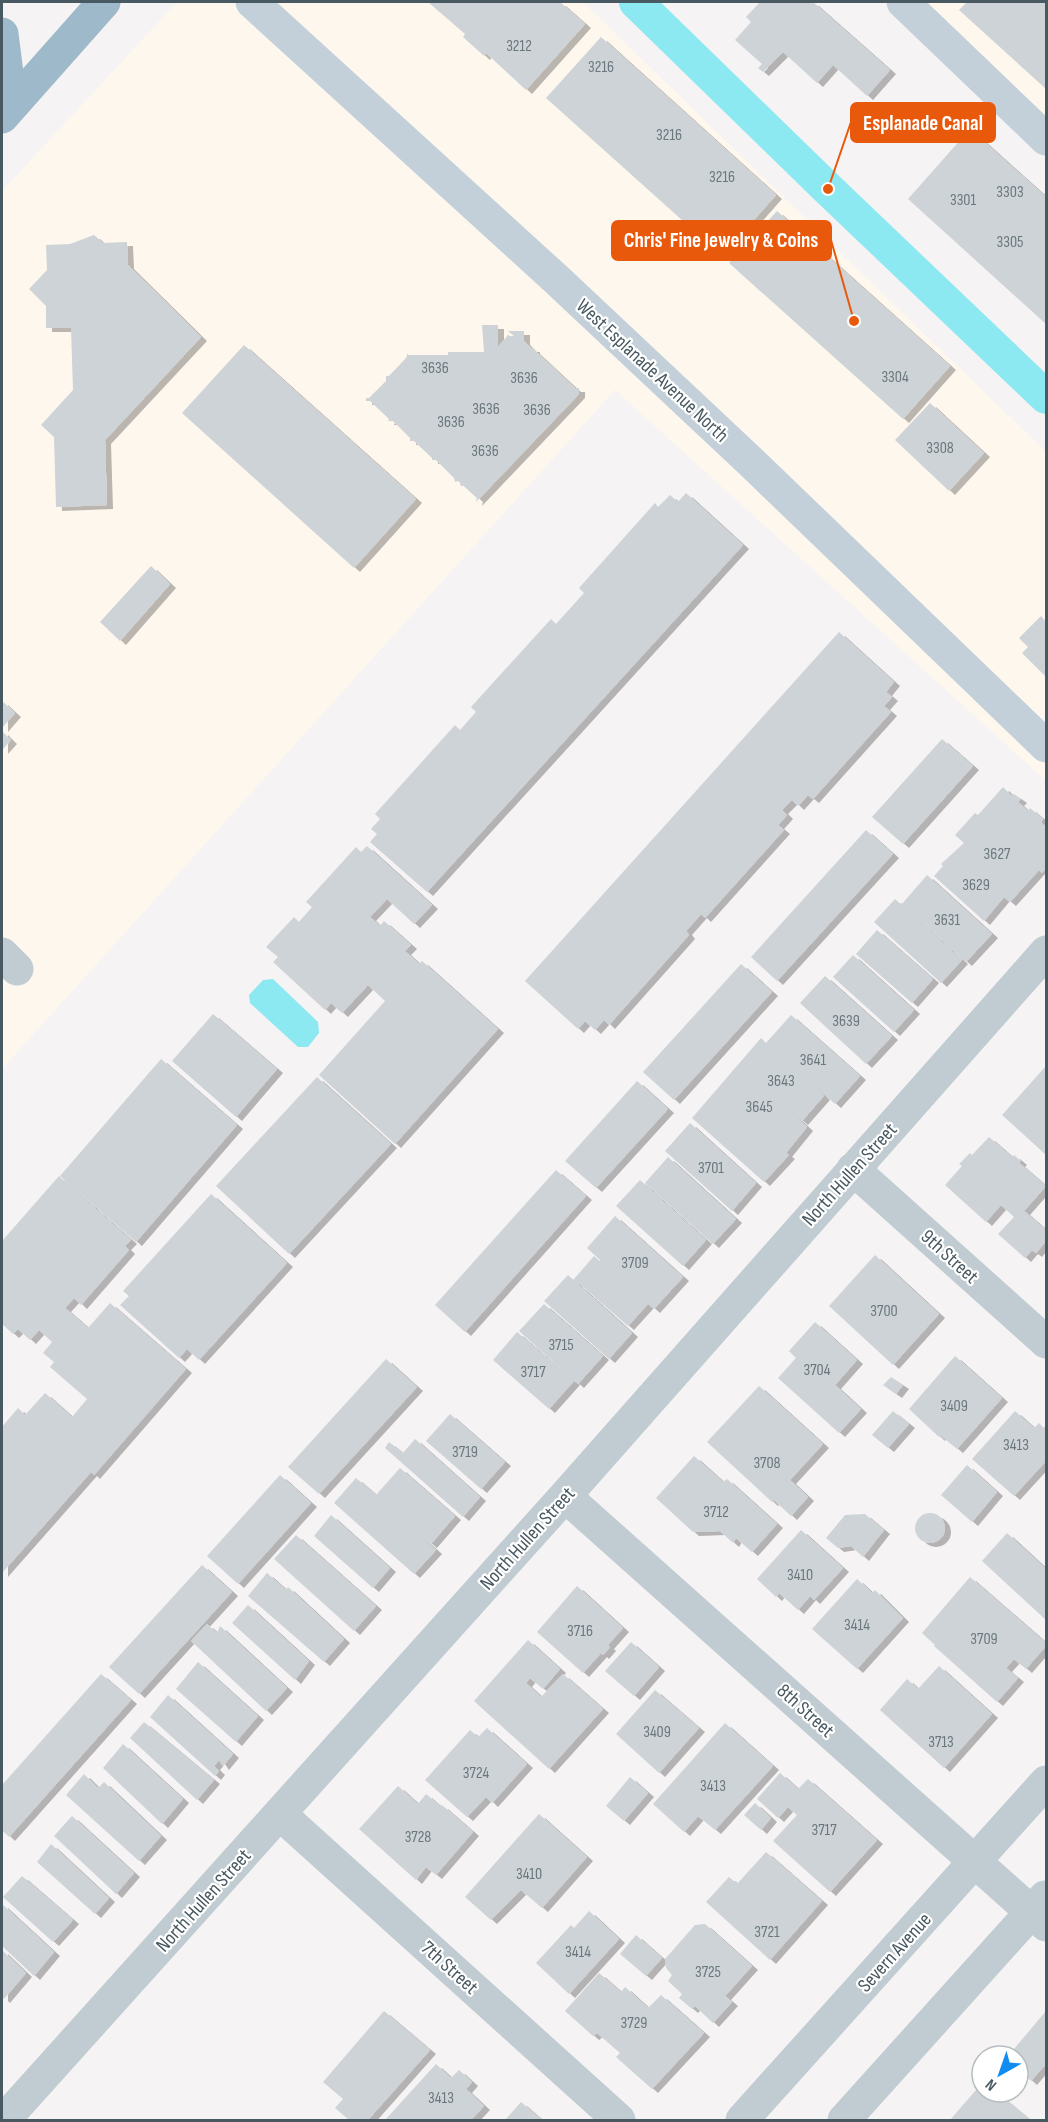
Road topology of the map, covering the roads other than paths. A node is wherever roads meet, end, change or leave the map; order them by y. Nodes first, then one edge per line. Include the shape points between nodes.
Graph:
1 (104, 2) edge
2 (252, 2) edge
3 (903, 2) edge
4 (2, 34) edge
5 (6, 111) edge
6 (1047, 139) edge
7 (1047, 746) edge
8 (1047, 952) edge
9 (853, 1169) junction
10 (1047, 1342) edge
11 (565, 1496) junction
12 (1047, 1782) edge
13 (280, 1814) junction
14 (976, 1861) junction
15 (1042, 1911) edge
16 (4, 2121) edge
17 (619, 2121) edge
18 (742, 2121) edge
19 (844, 2121) edge

1 - 5 highway
2 - 7 main road, West Esplanade Avenue North via 556,279
3 - 6 main road
4 - 5 highway
8 - 9 street, North Hullen Street
9 - 10 street, 9th Street
9 - 11 street, North Hullen Street
11 - 13 street, North Hullen Street
11 - 14 street, 8th Street
12 - 14 street, Severn Avenue
13 - 16 street, North Hullen Street
13 - 17 street, 7th Street
14 - 15 street, 8th Street
14 - 18 street, Severn Avenue
15 - 19 street

